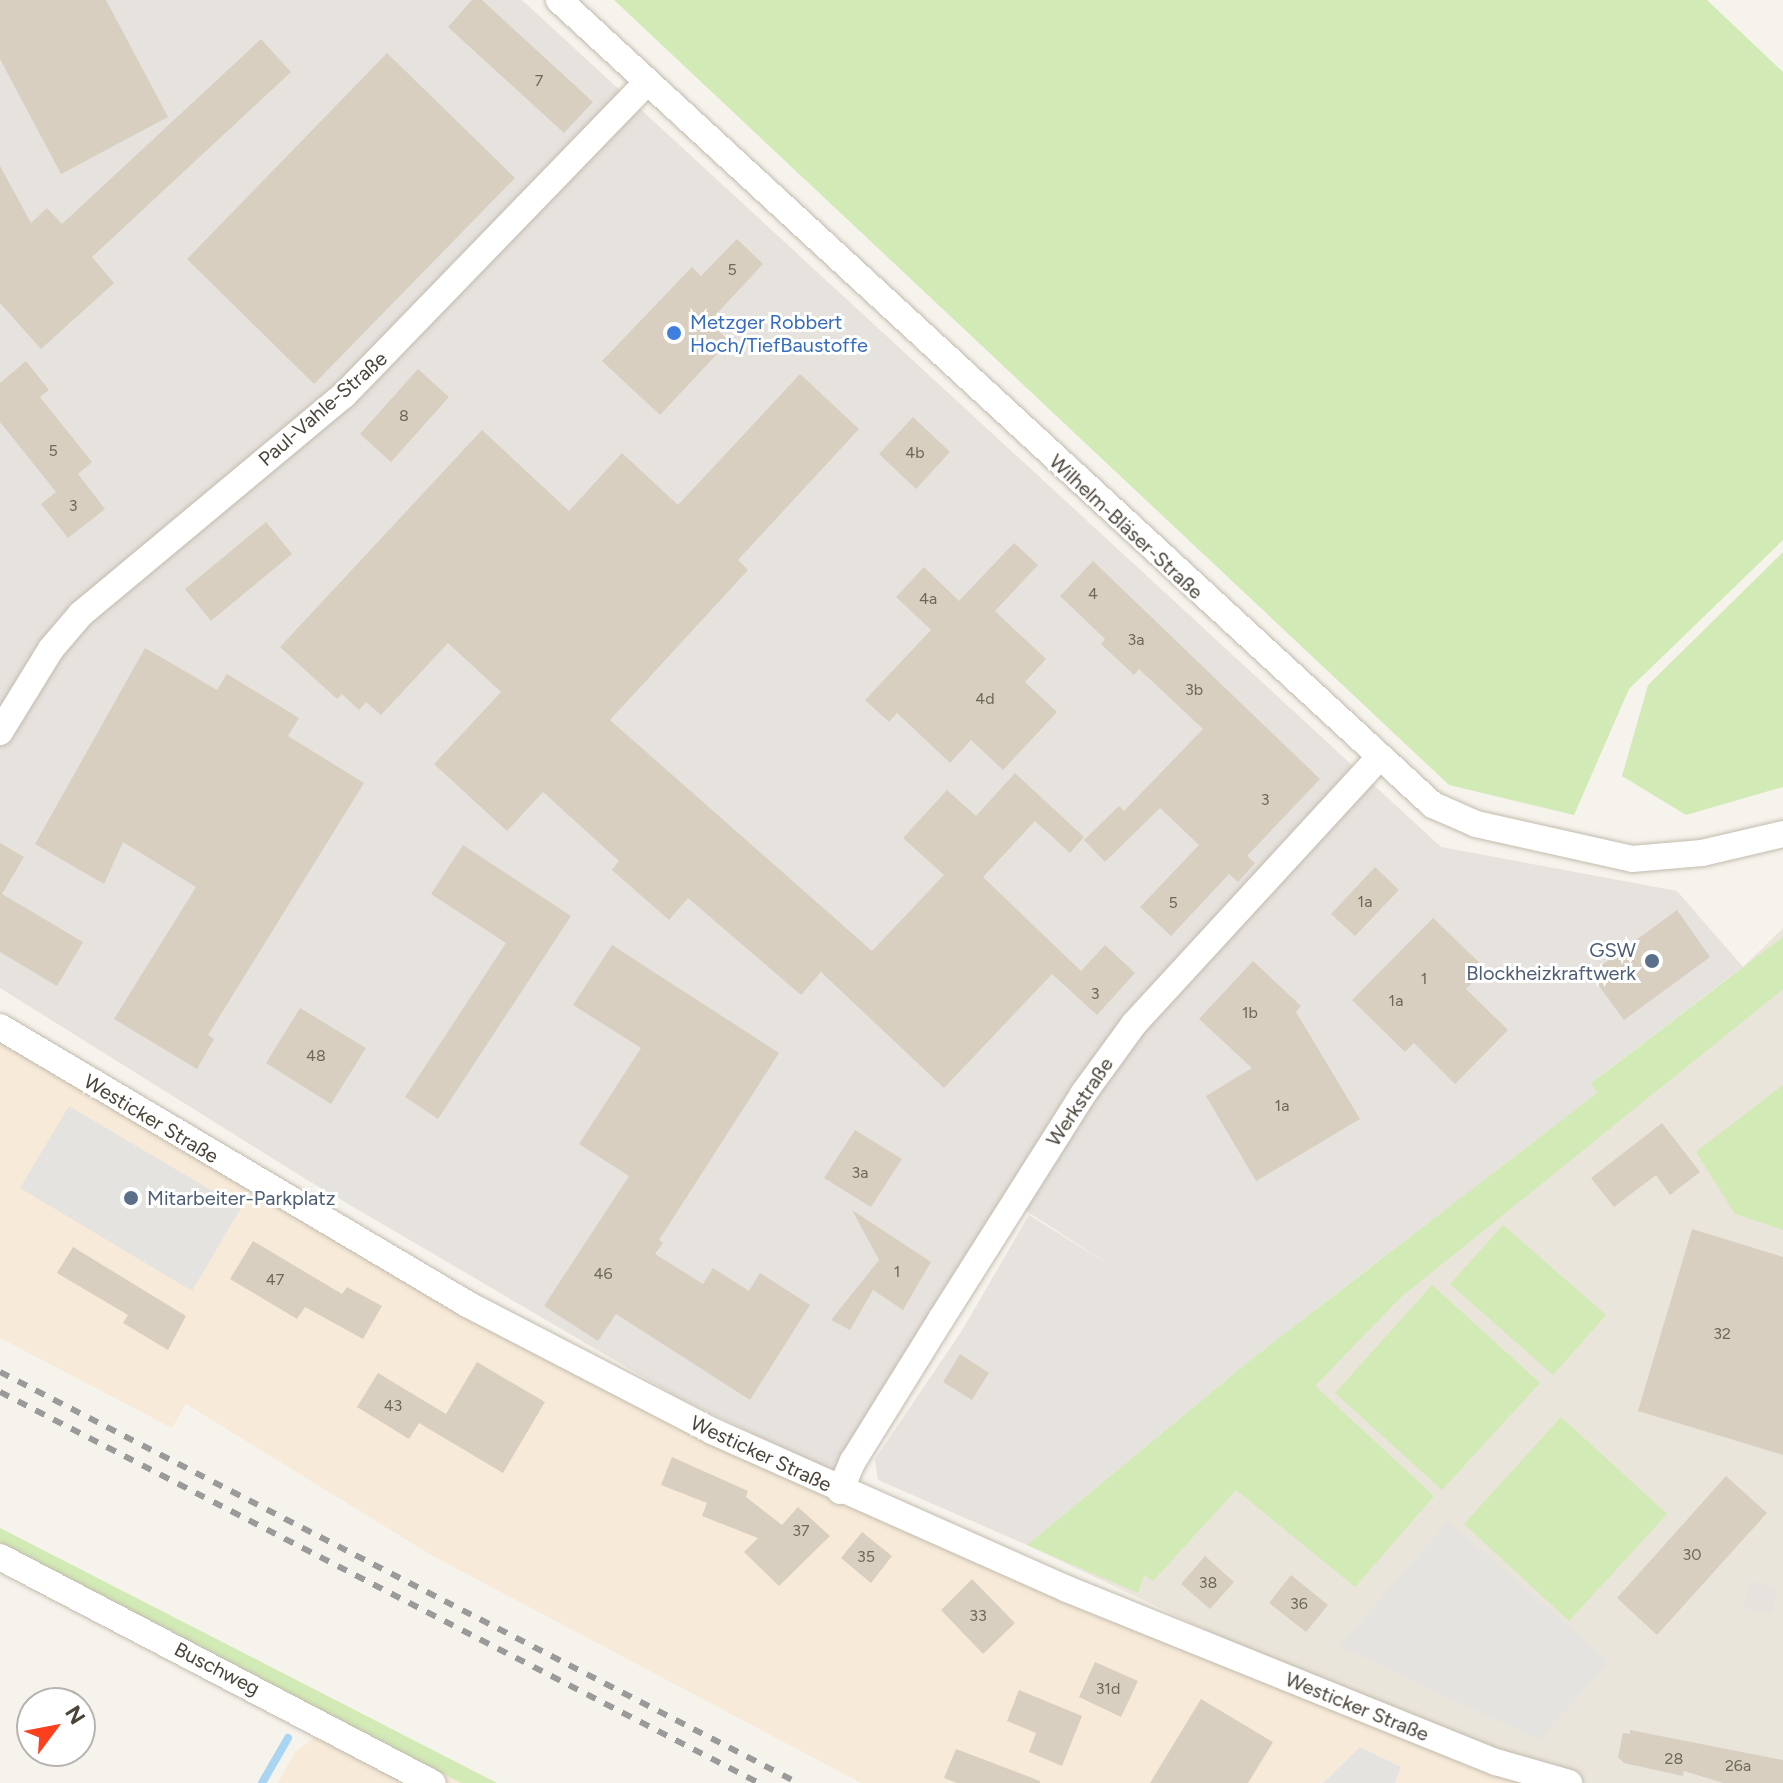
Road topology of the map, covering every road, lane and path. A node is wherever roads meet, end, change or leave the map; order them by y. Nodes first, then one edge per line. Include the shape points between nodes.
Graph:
1 (559, 0) edge
2 (647, 82) junction
3 (0, 732) edge
4 (1379, 758) junction
5 (1783, 834) edge
6 (0, 1027) edge
7 (840, 1491) junction
8 (0, 1557) edge
9 (433, 1783) edge
10 (1569, 1783) edge

1 - 2 street, Wilhelm-Bläser-Straße
2 - 3 street, Paul-Vahle-Straße via 344,395 81,614 51,649
2 - 4 street, Wilhelm-Bläser-Straße
4 - 5 street, Wilhelm-Bläser-Straße via 1433,805 1476,824 1582,850 1632,859 1702,853
4 - 7 street, Werkstraße via 1117,1047 941,1319
6 - 7 street, Westicker Straße via 469,1305 699,1425
7 - 10 street, Westicker Straße via 1302,1685 1496,1762
8 - 9 street, Buschweg

